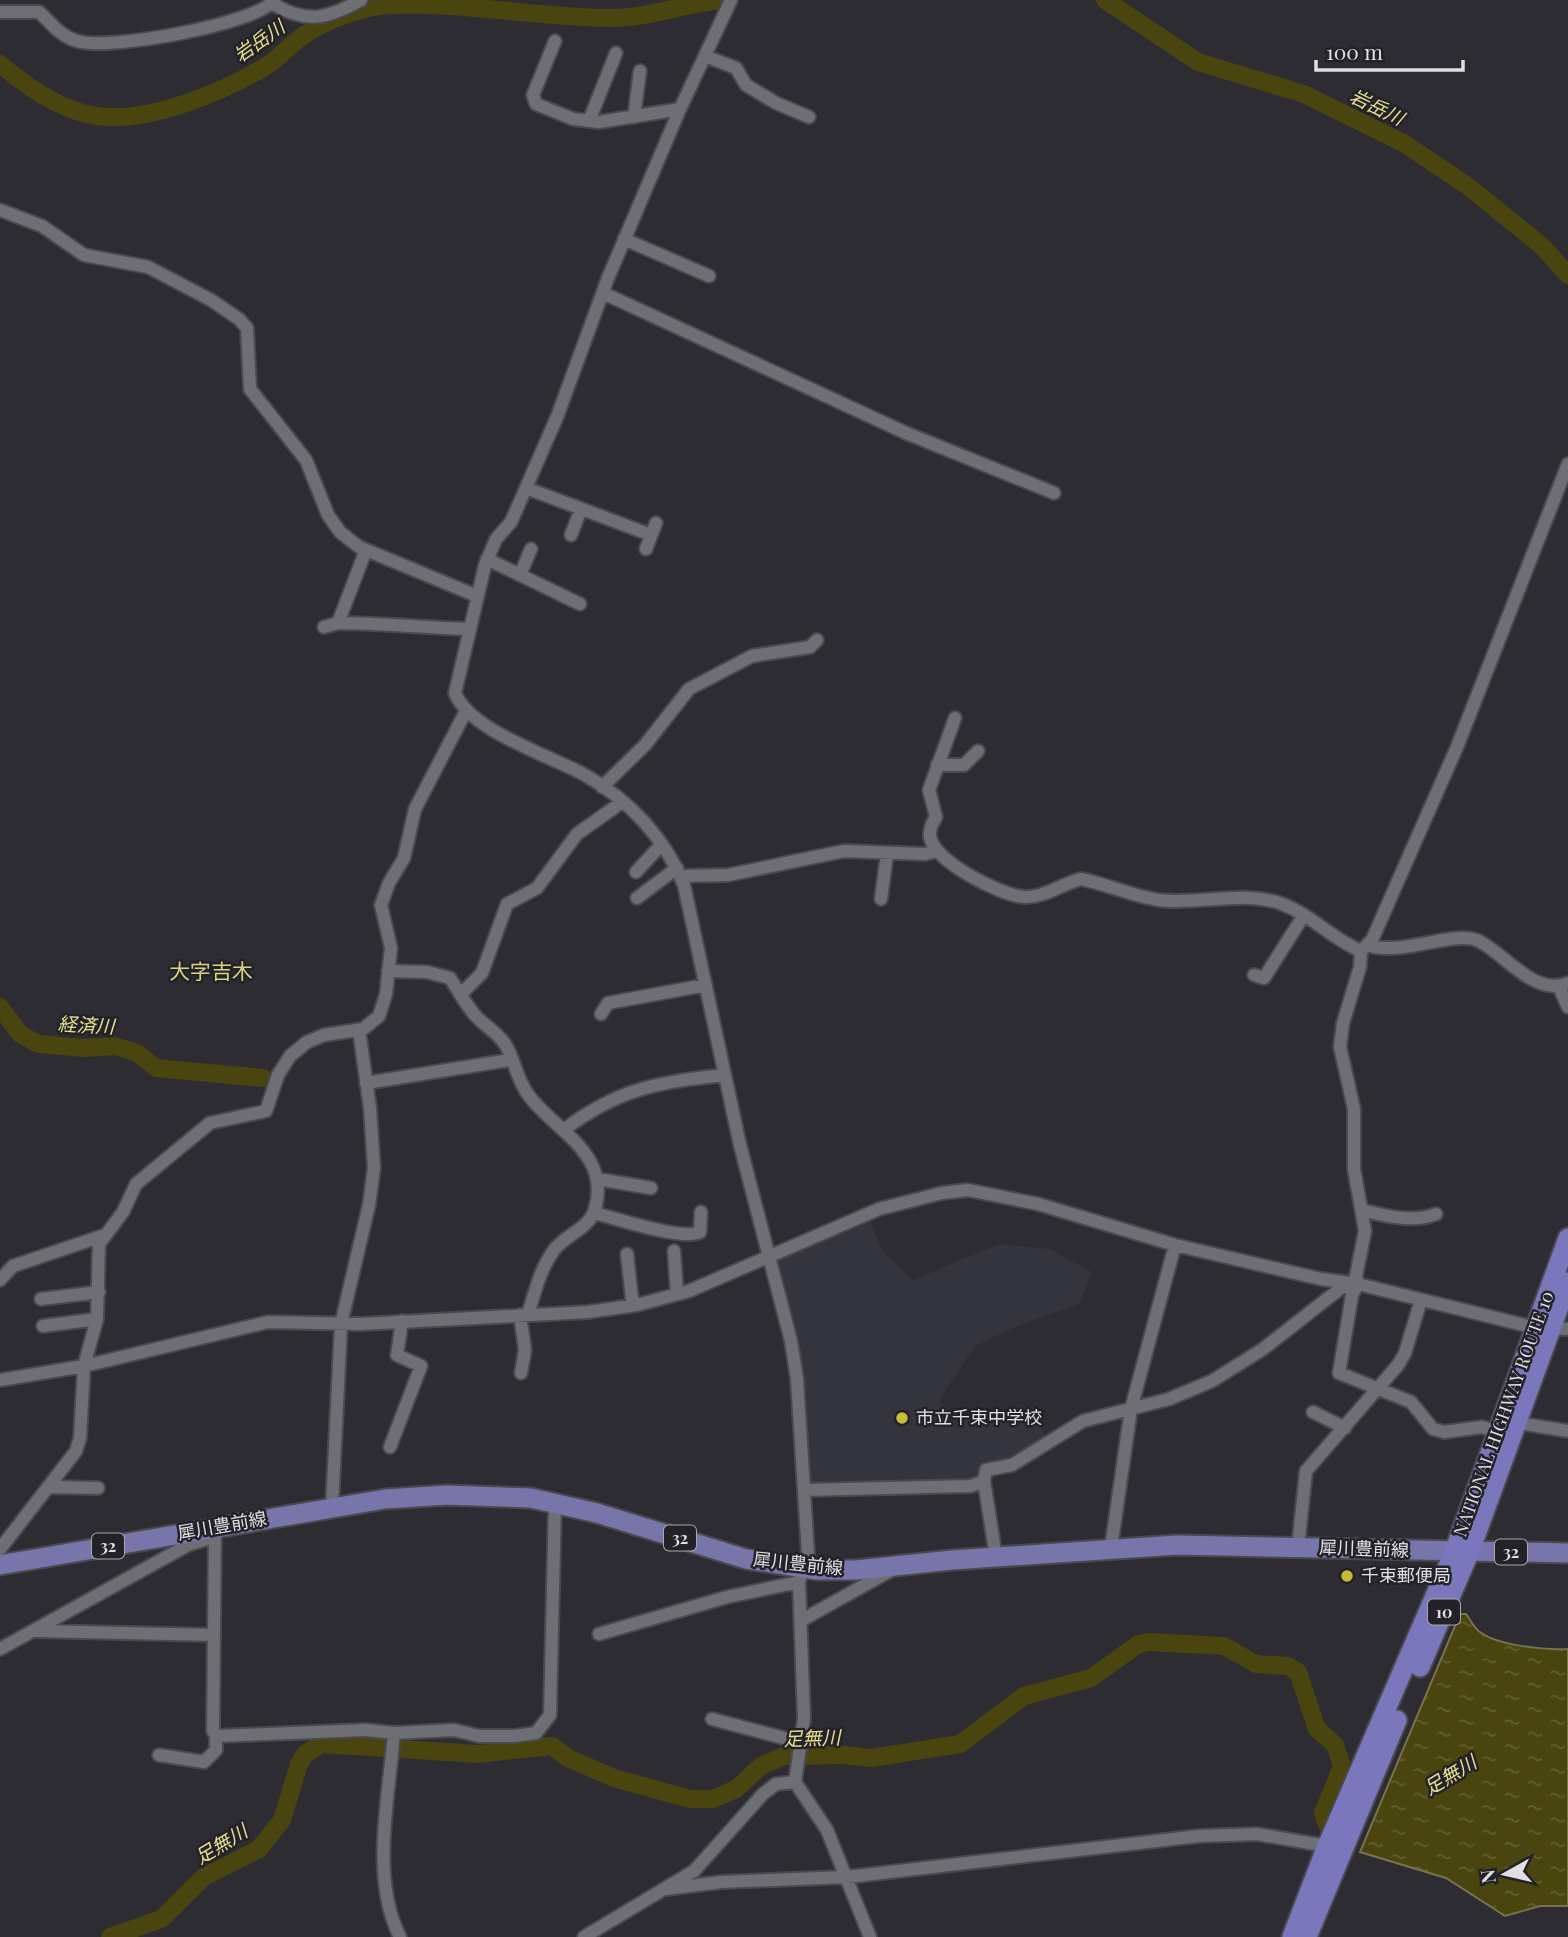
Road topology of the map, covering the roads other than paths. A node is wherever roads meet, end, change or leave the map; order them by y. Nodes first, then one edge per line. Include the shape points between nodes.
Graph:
1 (361, 0) edge
2 (731, 0) edge
3 (274, 2) edge
4 (0, 12) edge
5 (555, 41) dead end
6 (616, 53) dead end
7 (705, 56) junction
8 (640, 71) dead end
9 (680, 108) junction
10 (634, 117) junction
11 (809, 117) dead end
12 (589, 121) junction
13 (0, 210) edge
14 (624, 239) junction
15 (709, 276) dead end
16 (603, 293) junction
17 (1568, 464) edge
18 (526, 488) junction
19 (1054, 493) dead end
20 (581, 509) junction
21 (656, 523) dead end
22 (571, 535) dead end
23 (651, 536) junction
24 (646, 548) dead end
25 (531, 549) dead end
26 (366, 550) junction
27 (487, 559) junction
28 (520, 575) junction
29 (477, 596) junction
30 (580, 604) dead end
31 (338, 623) junction
32 (324, 627) dead end
33 (468, 629) junction
34 (817, 640) dead end
35 (466, 712) junction
36 (955, 718) dead end
37 (978, 751) dead end
38 (937, 765) junction
39 (601, 787) junction
40 (622, 802) junction
41 (662, 844) junction
42 (937, 851) junction
43 (887, 854) junction
44 (636, 872) dead end
45 (679, 872) junction
46 (637, 898) dead end
47 (881, 899) dead end
48 (1304, 915) junction
49 (1364, 948) junction
50 (388, 971) junction
51 (1254, 975) dead end
52 (706, 985) junction
53 (1564, 985) edge
54 (461, 994) junction
55 (1568, 1007) edge
56 (601, 1014) dead end
57 (359, 1030) junction
58 (510, 1060) junction
59 (725, 1075) junction
60 (366, 1083) junction
61 (565, 1129) junction
62 (597, 1179) junction
63 (651, 1188) dead end
64 (1362, 1210) junction
65 (701, 1212) dead end
66 (594, 1213) junction
67 (1436, 1214) dead end
68 (105, 1236) junction
69 (1568, 1237) edge
70 (1175, 1245) junction
71 (674, 1251) dead end
72 (628, 1254) dead end
73 (767, 1255) junction
74 (0, 1280) edge
75 (1568, 1282) edge
76 (1358, 1284) junction
77 (99, 1292) junction
78 (677, 1294) junction
79 (41, 1299) dead end
80 (1421, 1300) junction
81 (637, 1305) junction
82 (524, 1314) junction
83 (97, 1319) junction
84 (402, 1321) junction
85 (341, 1324) junction
86 (43, 1326) dead end
87 (1552, 1328) edge
88 (84, 1366) junction
89 (521, 1373) dead end
90 (0, 1380) edge
91 (1378, 1391) junction
92 (1131, 1409) junction
93 (1313, 1412) dead end
94 (1518, 1423) junction
95 (1345, 1428) junction
96 (1568, 1431) edge
97 (1498, 1432) junction
98 (390, 1447) dead end
99 (984, 1481) junction
100 (50, 1487) junction
101 (98, 1489) dead end
102 (805, 1489) junction
103 (555, 1503) junction
104 (332, 1507) junction
105 (214, 1532) junction
106 (1298, 1547) junction
107 (1111, 1548) junction
108 (0, 1549) edge
109 (1462, 1551) junction
110 (1568, 1553) edge
111 (996, 1557) junction
112 (0, 1565) edge
113 (898, 1566) junction
114 (802, 1575) junction
115 (802, 1620) junction
116 (34, 1631) junction
117 (599, 1634) dead end
118 (214, 1635) junction
119 (0, 1650) edge
120 (712, 1719) dead end
121 (394, 1733) junction
122 (216, 1736) junction
123 (803, 1743) junction
124 (159, 1755) dead end
125 (795, 1782) junction
126 (1327, 1846) junction
127 (847, 1877) junction
128 (666, 1889) junction
129 (400, 1937) edge
130 (584, 1937) edge
131 (870, 1937) edge
132 (1292, 1937) edge
133 (1307, 1937) edge

1 - 3 street via 322,17 300,18
2 - 7 street
3 - 4 street via 160,39 131,42 80,43 39,12
5 - 12 street via 533,95 536,103
6 - 12 street
7 - 9 street
7 - 11 street via 736,68 746,85
8 - 10 street
9 - 10 street
9 - 14 street
10 - 12 street
13 - 26 street via 42,226 84,255 148,267 239,319 247,328 250,389 306,460 328,515 340,532
14 - 15 street
14 - 16 street
16 - 18 street
16 - 19 street via 906,432
17 - 49 street via 1457,747
18 - 20 street
18 - 27 street
20 - 22 street
20 - 23 street
21 - 23 street
23 - 24 street
25 - 28 street
26 - 29 street
26 - 31 street
27 - 28 street
27 - 29 street
28 - 30 street
29 - 33 street
31 - 32 street
31 - 33 street
33 - 35 street via 455,693
34 - 39 street via 810,647 752,656 688,689 645,745
35 - 39 street
35 - 50 street via 415,809 404,858 381,905 391,948
36 - 38 street
37 - 38 street via 964,765
38 - 42 street via 929,790 936,817 930,837
39 - 40 street
40 - 41 street
40 - 54 street via 577,834 537,888 507,904 482,973
41 - 44 street
41 - 45 street
42 - 43 street
42 - 48 street via 1007,895 1046,894 1080,879 1160,900 1281,903
43 - 45 street via 844,851 729,875
43 - 47 street
45 - 46 street
45 - 52 street
48 - 49 street via 1345,945
48 - 51 street via 1264,978
49 - 53 street via 1477,940 1539,983
49 - 64 street via 1340,1047 1354,1109 1354,1169
50 - 54 street via 441,974 450,978
50 - 57 street via 379,1016
52 - 56 street via 608,1003
52 - 59 street
53 - 55 street
54 - 58 street via 474,1015 506,1045
57 - 60 street
57 - 68 street via 307,1042 290,1056 278,1075 266,1111 210,1122 136,1184
58 - 60 street
58 - 61 street via 531,1099
59 - 61 street via 666,1081 626,1092
59 - 73 street
60 - 85 street via 374,1168
61 - 62 street via 590,1157
62 - 63 street
62 - 66 street
64 - 67 street via 1392,1217
64 - 76 street via 1365,1231
65 - 66 street via 700,1231 695,1234
66 - 82 street via 555,1250
68 - 74 street via 13,1266
68 - 77 street via 98,1255
69 - 87 highway, NATIONAL HIGHWAY ROUTE 10 / 10
70 - 73 street via 1038,1204 968,1190 879,1209
70 - 76 street
70 - 92 street
71 - 78 street
72 - 81 street via 632,1299
73 - 78 street
73 - 102 street via 791,1341
75 - 87 highway, NATIONAL HIGHWAY ROUTE 10 / 10
76 - 80 street
76 - 91 street via 1352,1295 1339,1373
76 - 92 street via 1341,1288 1264,1349 1212,1381
77 - 79 street
77 - 83 street
78 - 81 street
80 - 87 street
80 - 91 street via 1405,1353
81 - 82 street
82 - 84 street
82 - 89 street
83 - 86 street
83 - 88 street
84 - 85 street
84 - 98 street via 397,1356 421,1366
85 - 88 street via 268,1322
85 - 104 street
87 - 94 highway, NATIONAL HIGHWAY ROUTE 10 / 10
87 - 97 highway, NATIONAL HIGHWAY ROUTE 10 / 10
88 - 90 street
88 - 100 street via 80,1438
91 - 95 street
91 - 97 street via 1411,1402 1433,1429 1456,1433 1482,1427
92 - 99 street via 1083,1421 1012,1465 986,1470
92 - 107 street
93 - 95 street
94 - 96 street
94 - 97 street
94 - 109 highway, NATIONAL HIGHWAY ROUTE 10 / 10
95 - 106 street via 1306,1471
97 - 109 highway, NATIONAL HIGHWAY ROUTE 10 / 10
99 - 102 street via 971,1486
99 - 111 street
100 - 101 street
100 - 108 street
102 - 114 street via 808,1554
103 - 104 main road, 犀川豊前線 / 32 via 447,1495
103 - 114 main road, 犀川豊前線 / 32
103 - 121 street via 550,1708 544,1726 532,1735 514,1736 454,1730
104 - 105 main road, 犀川豊前線 / 32
105 - 112 main road, 犀川豊前線 / 32
105 - 116 street
105 - 118 street
106 - 107 main road, 犀川豊前線 / 32
106 - 109 main road, 犀川豊前線 / 32
107 - 111 main road, 犀川豊前線 / 32
109 - 110 main road, 犀川豊前線 / 32
109 - 126 highway, NATIONAL HIGHWAY ROUTE 10 / 10
109 - 133 highway, NATIONAL HIGHWAY ROUTE 10 / 10
111 - 113 main road, 犀川豊前線 / 32
113 - 114 main road, 犀川豊前線 / 32
113 - 115 street
114 - 115 street
114 - 117 street
115 - 123 street
116 - 118 street
116 - 119 street
118 - 122 street
120 - 123 street
121 - 122 street
121 - 129 street via 383,1870 391,1919
122 - 124 street via 216,1750 204,1762
123 - 125 street
125 - 127 street via 827,1830
125 - 128 street via 776,1784 763,1794 694,1871
126 - 127 street via 1257,1834 1199,1836
126 - 132 highway, NATIONAL HIGHWAY ROUTE 10 / 10
127 - 128 street
127 - 131 street
128 - 130 street

